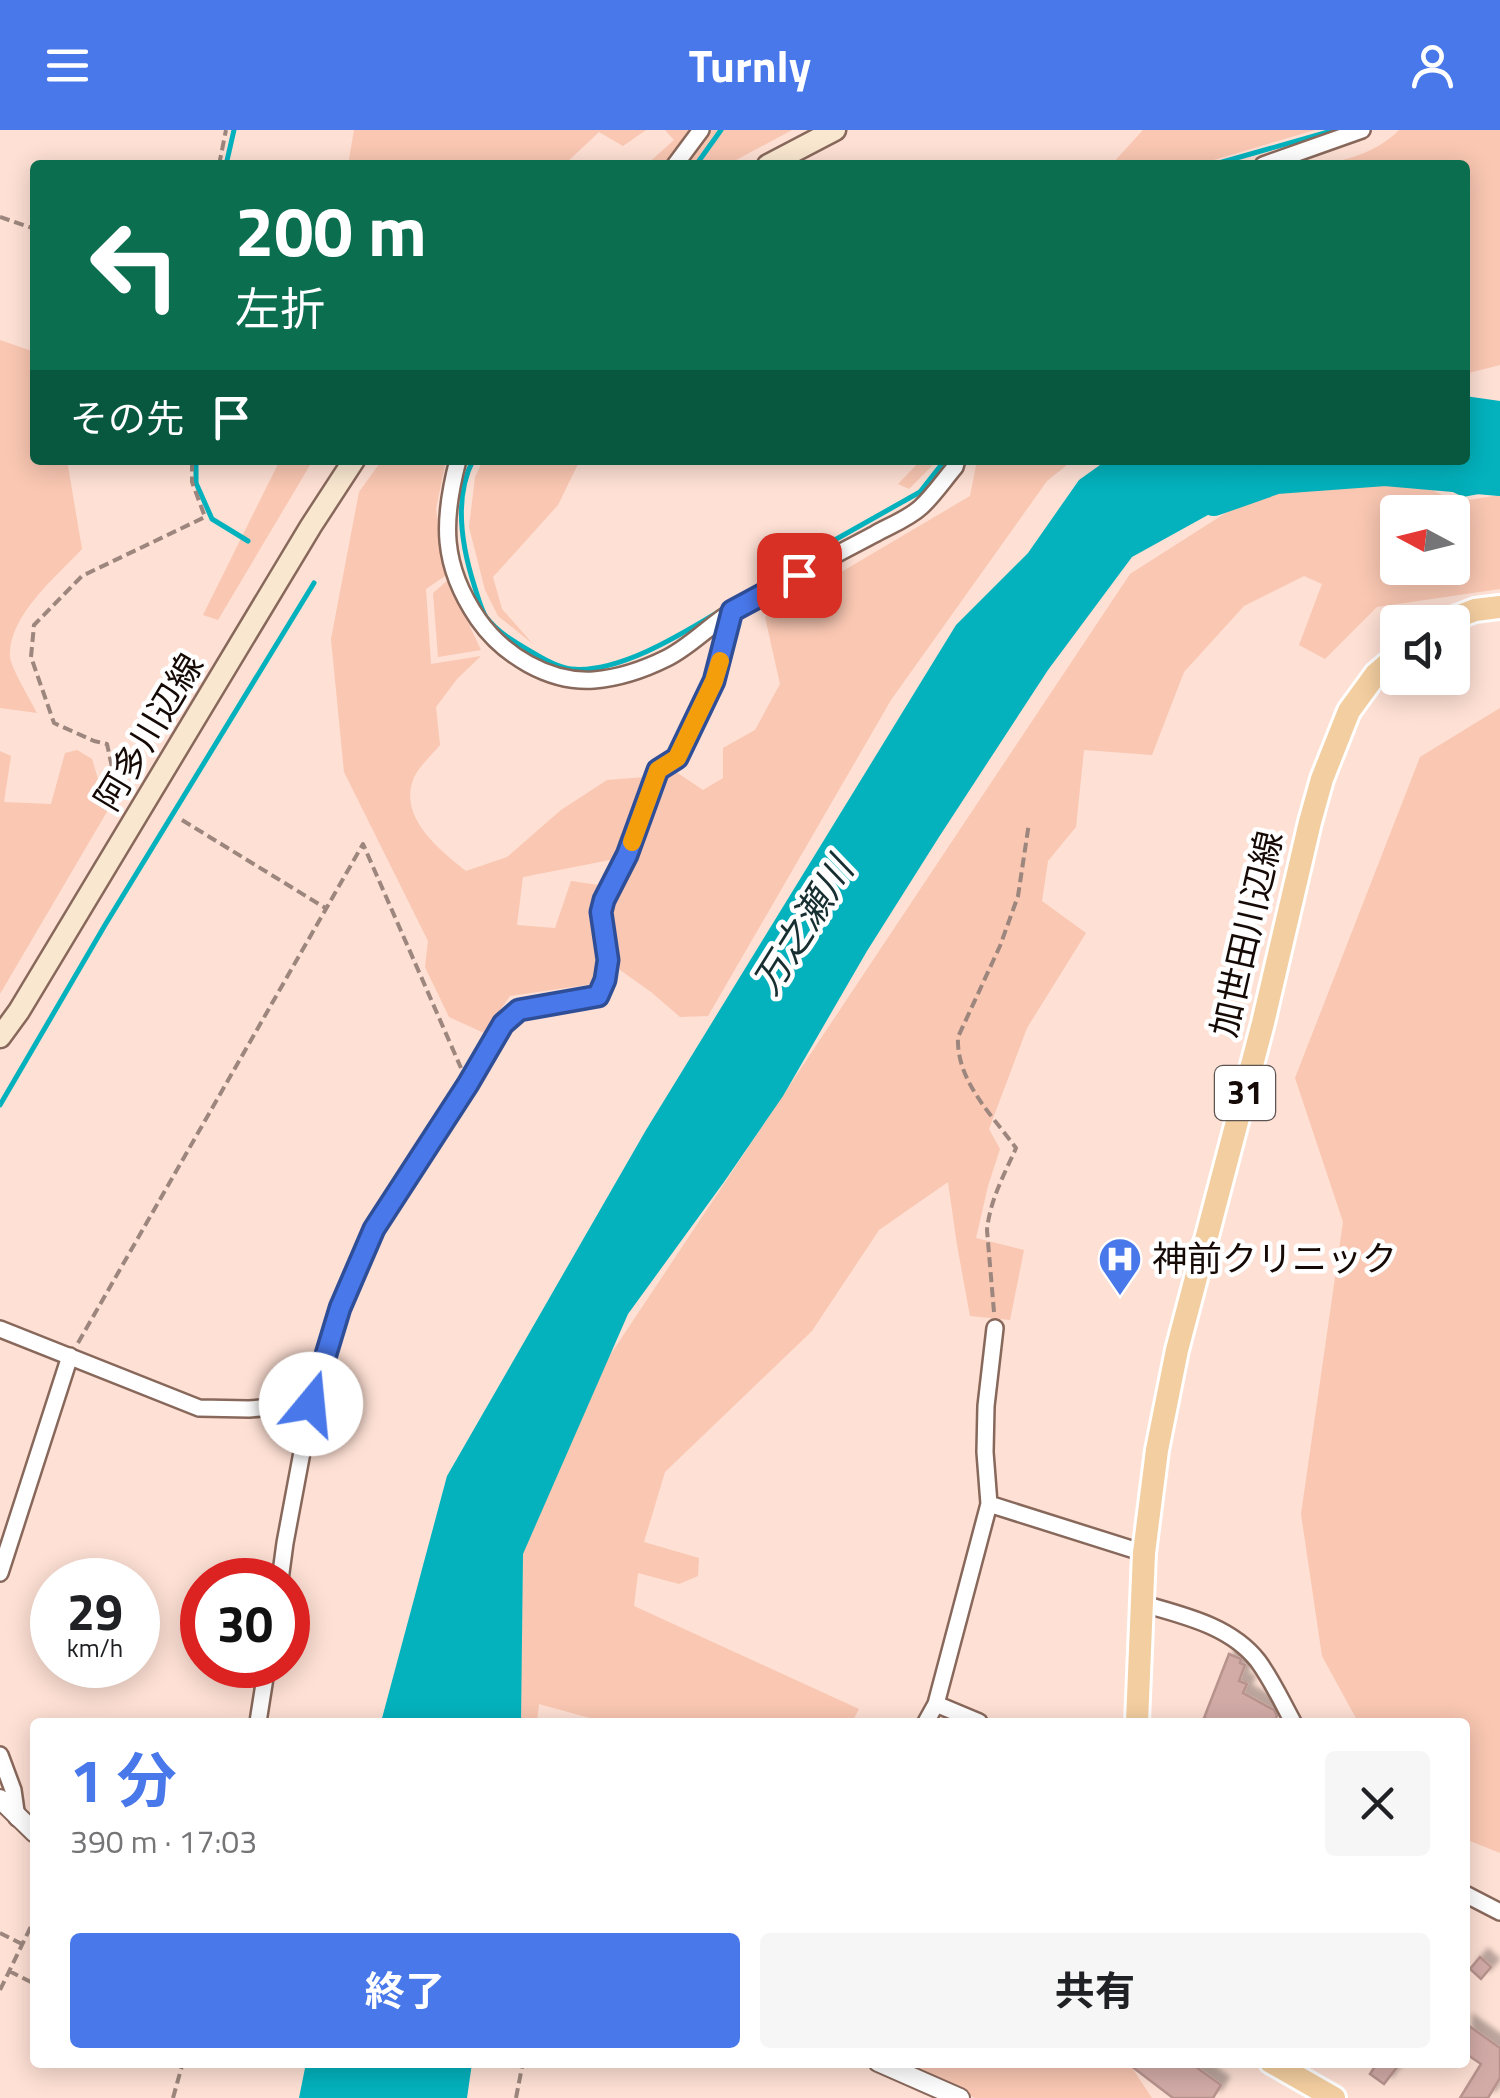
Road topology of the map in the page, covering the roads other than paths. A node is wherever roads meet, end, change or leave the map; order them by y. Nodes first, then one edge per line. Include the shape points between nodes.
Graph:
1 (701, 130) edge
2 (835, 130) edge
3 (1362, 130) edge
4 (679, 160) edge
5 (778, 160) edge
6 (1278, 160) edge
7 (351, 465) edge
8 (457, 465) edge
9 (954, 465) edge
10 (1500, 607) edge
11 (732, 611) junction
12 (1470, 612) edge
13 (1380, 670) edge
14 (0, 1037) edge
15 (995, 1328) road end
16 (0, 1329) edge
17 (70, 1356) junction
18 (311, 1404) junction
19 (990, 1504) junction
20 (1144, 1552) junction
21 (283, 1558) edge
22 (0, 1573) edge
23 (1140, 1603) junction
24 (263, 1688) edge
25 (936, 1704) junction
26 (259, 1718) edge
27 (928, 1718) edge
28 (969, 1718) edge
29 (1137, 1718) edge
30 (1292, 1718) edge
31 (0, 1755) edge
32 (0, 1799) edge
33 (17, 1818) junction
34 (30, 1830) edge
35 (1470, 1897) edge
36 (1500, 1912) edge
37 (892, 2068) edge
38 (1282, 2068) edge
39 (960, 2098) edge
40 (1334, 2098) edge

1 - 4 street
2 - 5 main road
3 - 6 street
7 - 14 main road, 阿多川辺線
8 - 11 street via 446,522 459,585 498,642 551,676 594,680 635,671 669,657
9 - 11 street via 919,509
10 - 12 main road
11 - 18 street via 714,681 677,758 658,770 604,900 608,960 598,996 519,1010 503,1024 374,1229 340,1308
13 - 20 main road, 加世田川辺線 / 31 via 1349,710 1310,822 1177,1350
15 - 19 street via 986,1422
16 - 17 street
17 - 18 street via 199,1408
17 - 22 street
18 - 21 street
19 - 20 street
19 - 25 street
20 - 23 main road, 加世田川辺線 / 31
23 - 29 main road, 加世田川辺線 / 31
23 - 30 street via 1230,1637 1256,1658
24 - 26 street
25 - 27 street
25 - 28 street
31 - 33 street
32 - 33 street
33 - 34 street
35 - 36 street
37 - 39 street
38 - 40 main road

